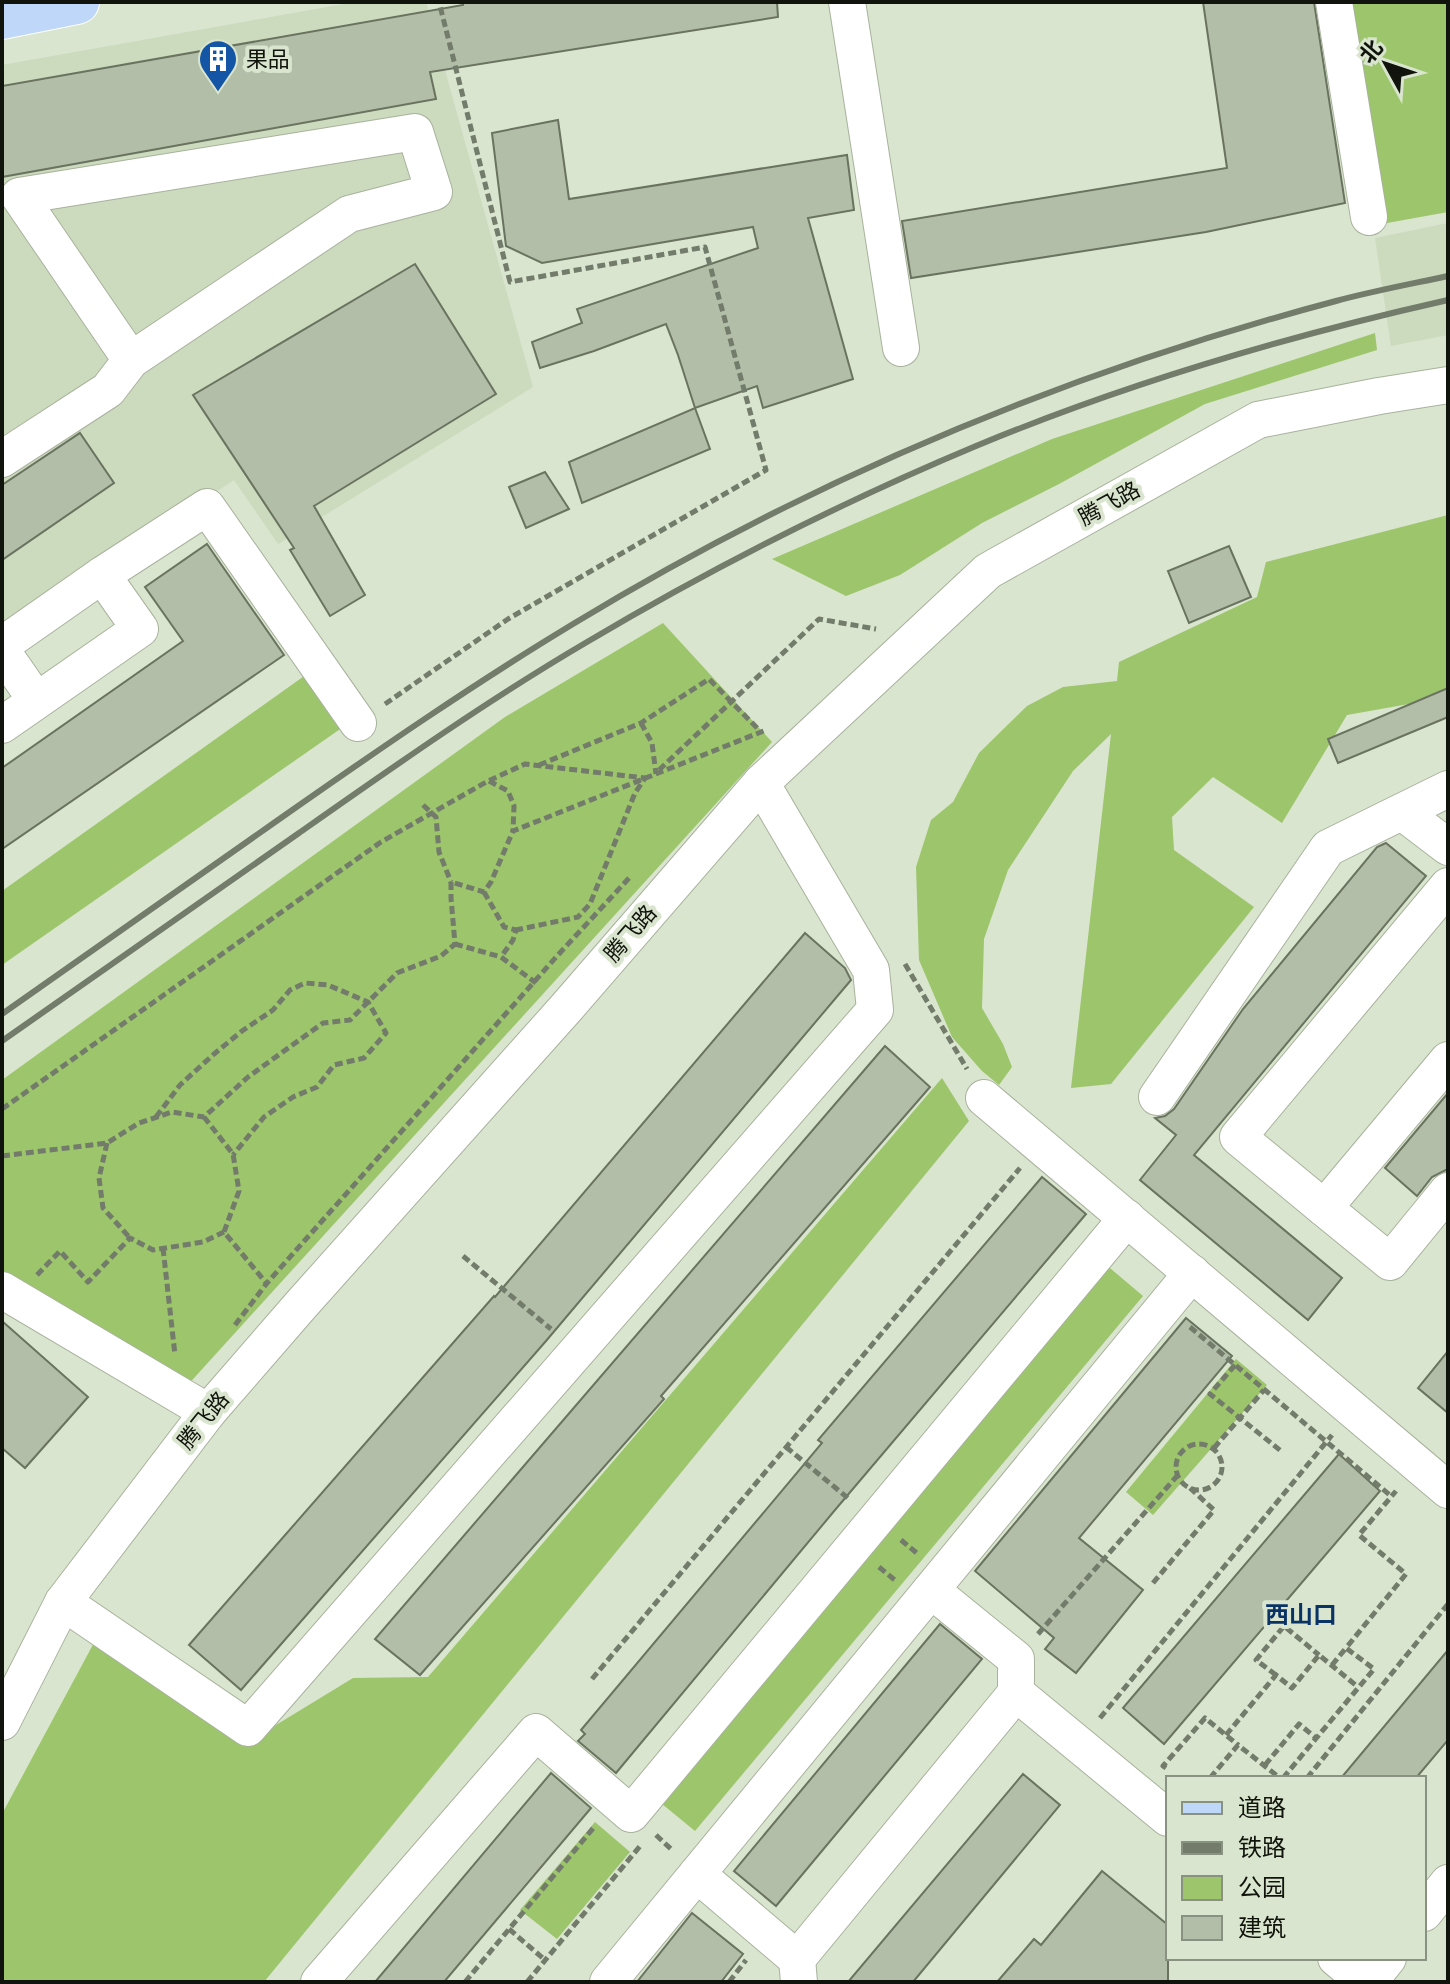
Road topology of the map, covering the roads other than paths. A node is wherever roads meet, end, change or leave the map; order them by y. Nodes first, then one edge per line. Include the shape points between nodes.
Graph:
1 (77, 2) edge
2 (847, 2) edge
3 (1334, 2) edge
4 (2, 17) edge
5 (1369, 217) dead end
6 (901, 348) dead end
7 (131, 360) junction
8 (1448, 385) edge
9 (2, 459) edge
10 (102, 575) junction
11 (2, 645) edge
12 (2, 651) edge
13 (36, 700) junction
14 (358, 723) road end
15 (2, 725) edge
16 (761, 783) junction
17 (1448, 789) edge
18 (1402, 812) junction
19 (1448, 847) edge
20 (1448, 886) edge
21 (1448, 1060) edge
22 (1157, 1097) dead end
23 (984, 1098) dead end
24 (1448, 1191) edge
25 (1324, 1208) junction
26 (1127, 1218) junction
27 (1192, 1273) junction
28 (17, 1285) edge
29 (194, 1404) junction
30 (1448, 1490) edge
31 (931, 1590) junction
32 (63, 1602) junction
33 (1016, 1676) junction
34 (2, 1722) edge
35 (1166, 1816) edge
36 (697, 1874) junction
37 (1448, 1883) edge
38 (1426, 1910) edge
39 (1339, 1960) edge
40 (1386, 1960) edge
41 (798, 1971) edge
42 (319, 1982) edge
43 (608, 1982) edge
44 (1367, 1982) edge

1 - 4 main road
2 - 6 street
3 - 5 street
7 - 7 street via 19,196 415,132 434,192 349,214
7 - 9 street via 108,390
8 - 16 street, 腾飞路 via 1258,420 988,571
10 - 11 street
10 - 13 street via 140,629
10 - 14 street via 207,507
12 - 13 street
13 - 15 street
16 - 29 street, 腾飞路 via 300,1306
16 - 32 street via 871,970 875,1010 248,1728
17 - 18 street
18 - 19 street
18 - 22 street via 1328,848
20 - 25 street via 1238,1137
21 - 25 street
23 - 26 street
24 - 25 street via 1390,1262
26 - 27 street
26 - 42 street via 630,1819 536,1732
27 - 30 street
27 - 31 street
28 - 29 street
29 - 32 street, 腾飞路
31 - 33 street
31 - 36 street
32 - 34 street, 腾飞路
33 - 35 street via 1079,1745
33 - 41 street
36 - 41 street
36 - 43 street
37 - 38 street
39 - 44 street
40 - 44 street

